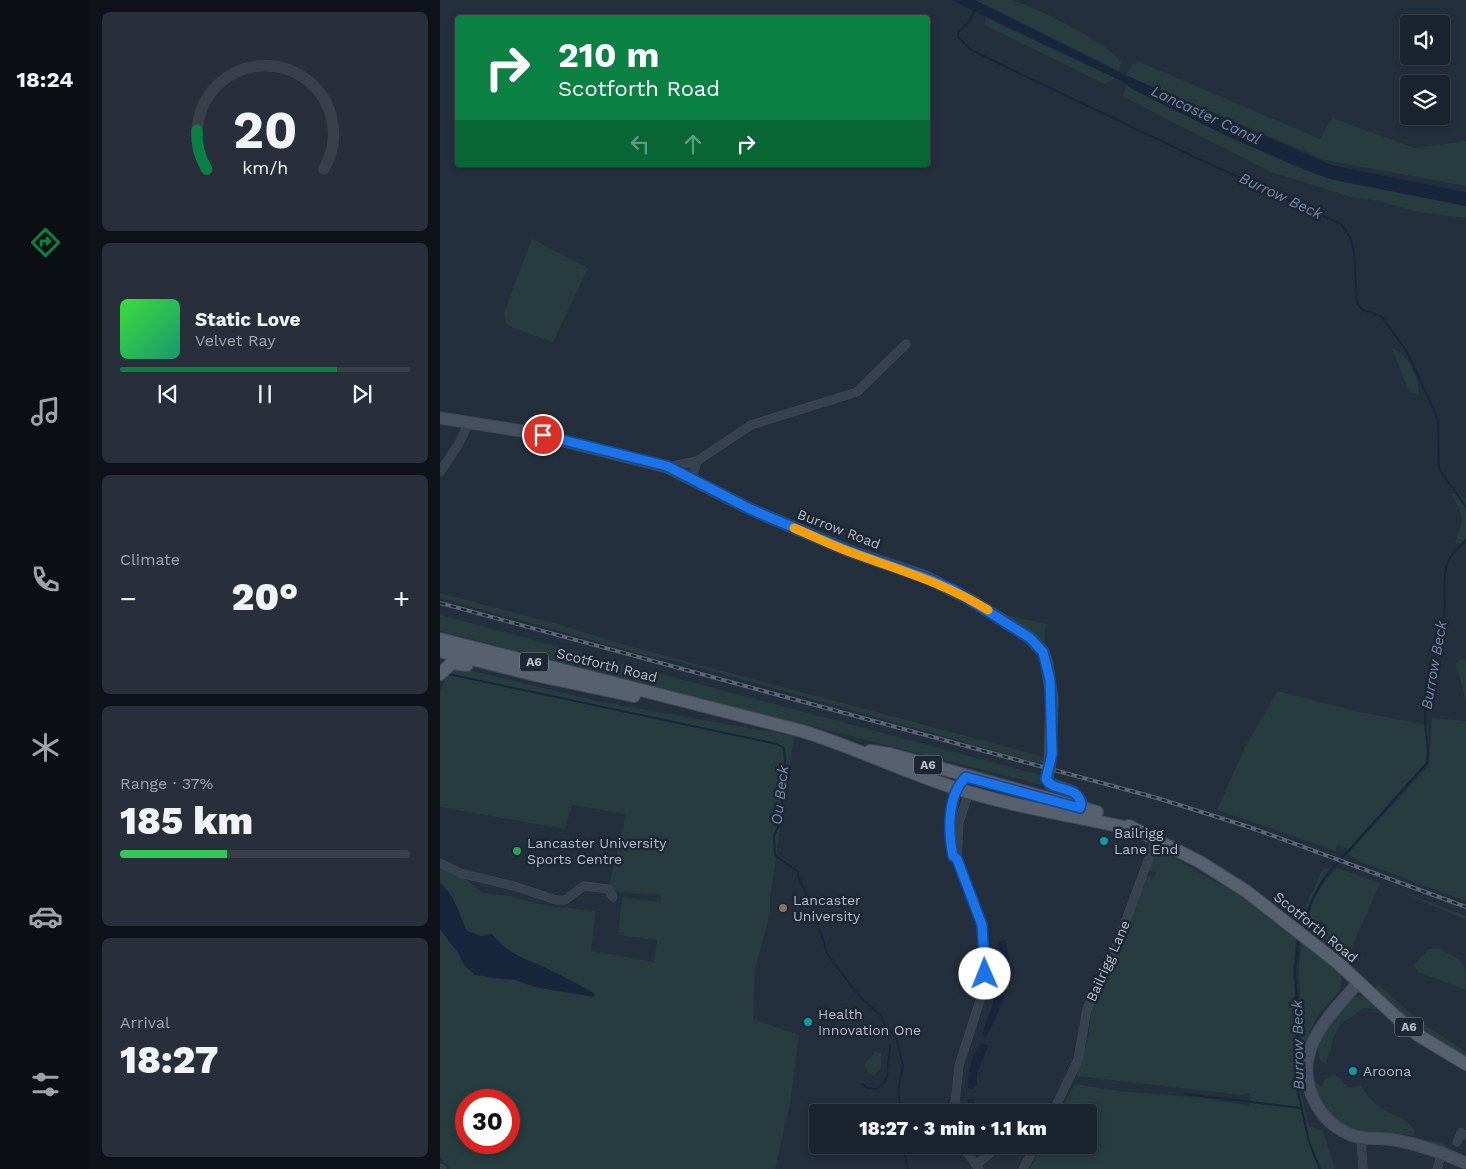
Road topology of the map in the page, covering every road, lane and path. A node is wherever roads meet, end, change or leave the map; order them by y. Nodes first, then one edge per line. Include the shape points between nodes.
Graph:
1 (906, 344) dead end
2 (440, 418) edge
3 (470, 421) junction
4 (697, 461) junction
5 (667, 466) junction
6 (440, 472) edge
7 (692, 478) junction
8 (442, 645) edge
9 (440, 674) edge
10 (653, 700) junction
11 (708, 707) junction
12 (857, 748) junction
13 (963, 785) junction
14 (1080, 812) junction
15 (1156, 838) junction
16 (957, 859) junction
17 (440, 863) edge
18 (613, 897) dead end
19 (1359, 982) junction
20 (1466, 1064) edge
21 (955, 1104) edge
22 (1057, 1104) edge
23 (1466, 1135) edge
24 (1361, 1139) junction
25 (1457, 1142) dead end
26 (968, 1154) edge
27 (988, 1154) edge
28 (1031, 1154) edge
29 (1442, 1154) junction
30 (1466, 1163) edge
31 (977, 1167) edge
32 (1023, 1169) edge
33 (1363, 1169) edge
34 (1437, 1169) edge

1 - 4 street via 857,392 751,425
2 - 3 street, Burrow Road
3 - 5 street, Burrow Road via 588,445
3 - 6 street
4 - 5 street
4 - 7 street
5 - 7 street, Burrow Road
7 - 14 street, Burrow Road, bridge via 759,513 954,590 1030,638 1043,652 1052,699 1047,777 1050,784 1076,794 1081,800
8 - 9 street
8 - 10 main road, Scotforth Road / A6 via 534,675
8 - 11 main road, Scotforth Road / A6
9 - 10 main road via 455,662 563,687
10 - 11 main road, Scotforth Road / A6
11 - 12 main road, Scotforth Road / A6
12 - 13 main road, Scotforth Road / A6 via 890,754
12 - 13 main road, Scotforth Road / A6 via 896,768
13 - 14 main road, Scotforth Road / A6
13 - 16 street
13 - 16 street via 950,834 953,856
14 - 15 main road, Scotforth Road / A6 via 1118,820
15 - 19 main road, Scotforth Road / A6 via 1235,883
15 - 22 street, Bailrigg Lane via 1112,958 1087,1009 1078,1060
16 - 21 street via 982,925 986,958 981,997 959,1066
17 - 18 street via 460,874 514,886 556,900 565,900 584,886 608,889
19 - 20 main road, Scotforth Road / A6 via 1418,1035
19 - 24 street via 1322,1024 1308,1055 1306,1072 1311,1094 1320,1112 1335,1127
23 - 25 street via 1461,1133
24 - 29 street via 1391,1139 1424,1146
24 - 33 street
26 - 31 street
27 - 31 street
28 - 32 street
29 - 30 street
29 - 34 street

